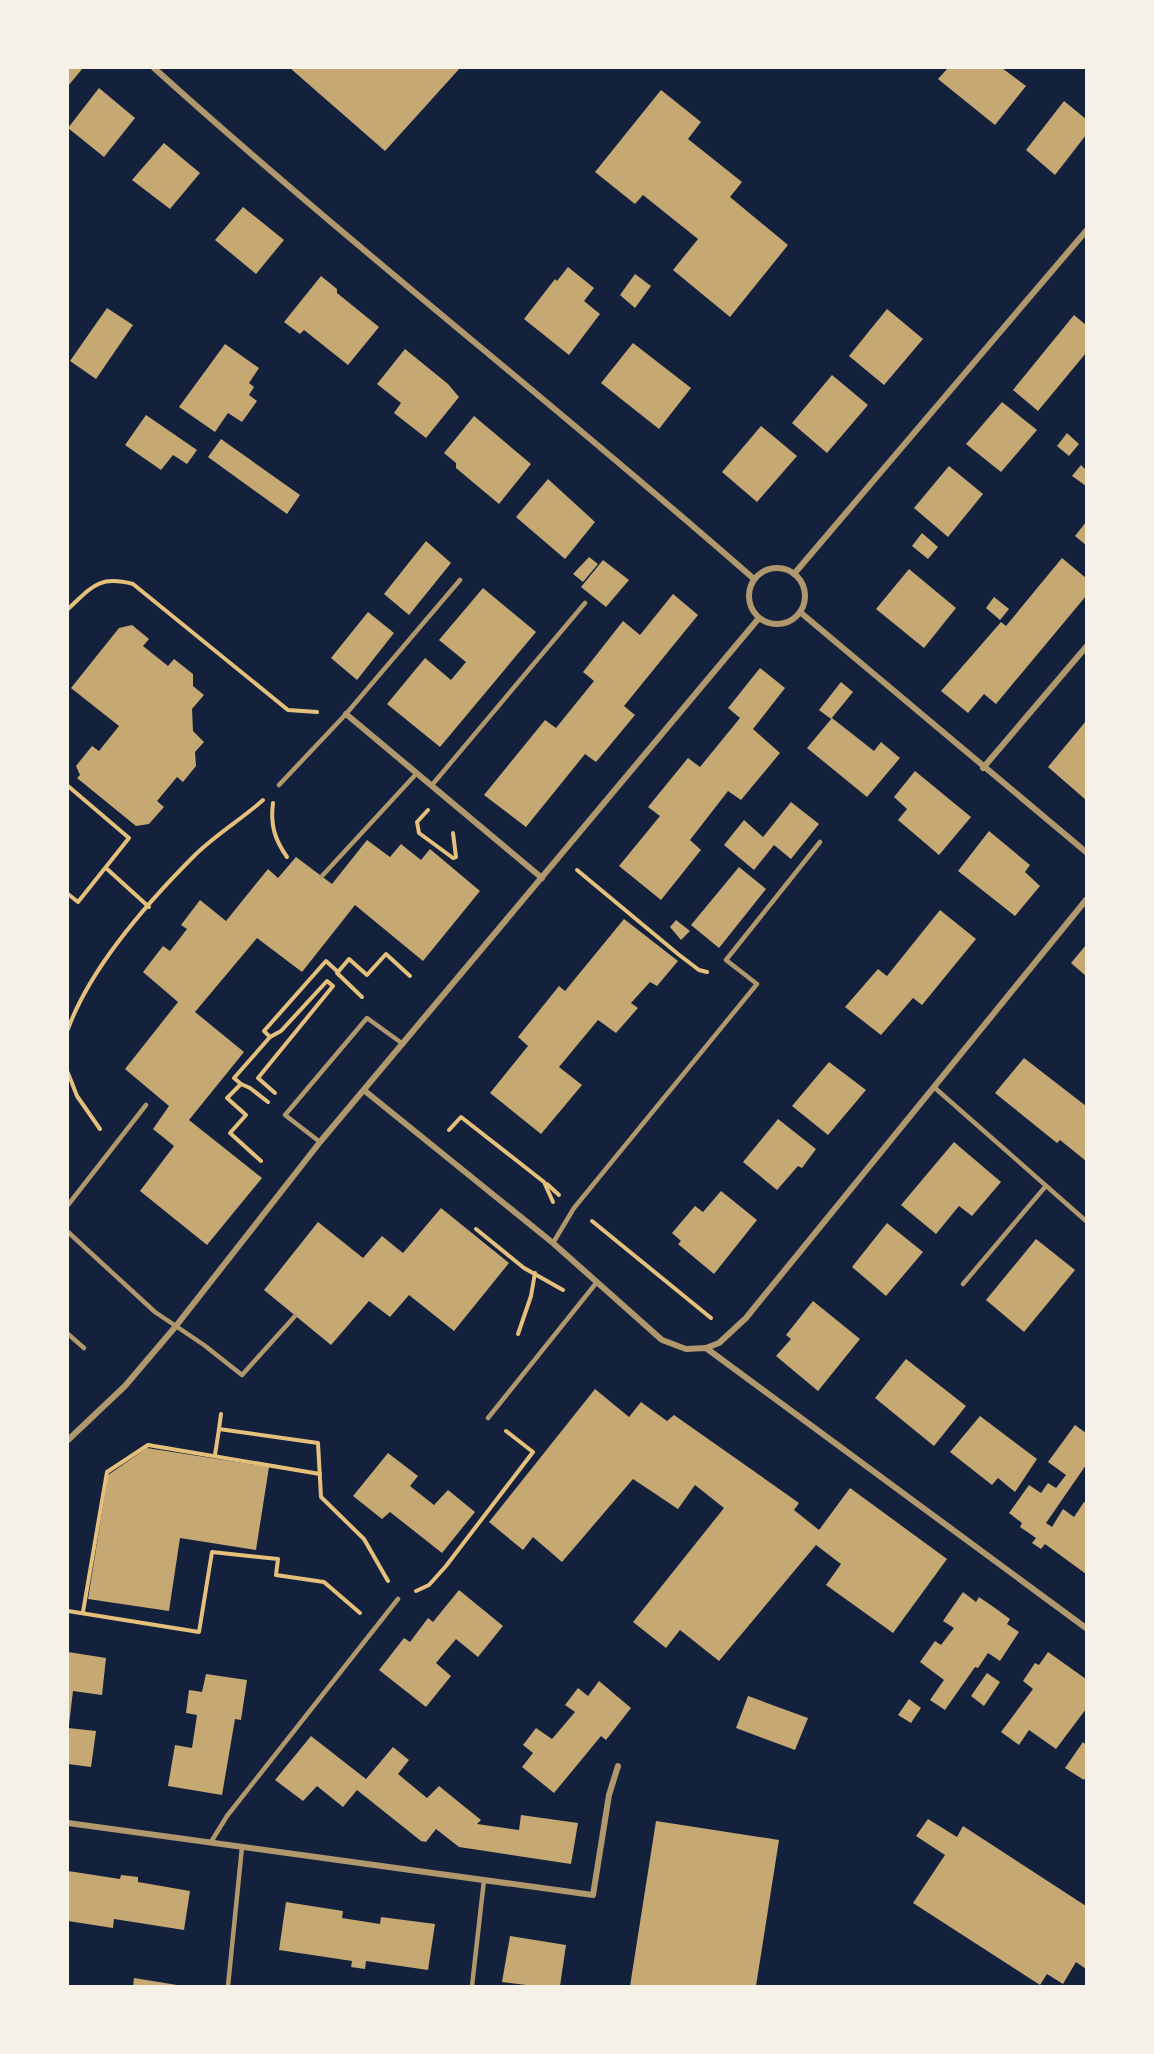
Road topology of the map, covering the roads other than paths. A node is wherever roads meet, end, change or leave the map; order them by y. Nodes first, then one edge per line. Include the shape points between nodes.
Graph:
1 (154, 68) edge
2 (1086, 231) edge
3 (794, 574) junction
4 (754, 579) junction
5 (460, 580) dead end
6 (585, 603) dead end
7 (800, 612) junction
8 (759, 618) junction
9 (1086, 647) edge
10 (346, 714) junction
11 (983, 768) junction
12 (417, 773) junction
13 (279, 785) road end
14 (432, 785) junction
15 (820, 842) dead end
16 (1086, 852) edge
17 (322, 876) dead end
18 (542, 878) junction
19 (1086, 900) edge
20 (403, 1044) junction
21 (935, 1088) junction
22 (365, 1090) junction
23 (146, 1105) dead end
24 (320, 1142) junction
25 (1045, 1187) junction
26 (68, 1205) edge
27 (1086, 1221) edge
28 (68, 1232) edge
29 (553, 1243) junction
30 (597, 1282) junction
31 (963, 1284) dead end
32 (295, 1316) dead end
33 (176, 1326) junction
34 (68, 1334) edge
35 (84, 1348) dead end
36 (706, 1348) junction
37 (488, 1418) road end
38 (68, 1440) edge
39 (398, 1599) road end
40 (1086, 1628) edge
41 (618, 1766) dead end
42 (68, 1823) edge
43 (211, 1842) junction
44 (242, 1847) junction
45 (484, 1880) junction
46 (228, 1986) edge
47 (472, 1986) edge

1 - 4 street
2 - 3 street
3 - 4 street via 769,570
3 - 7 street via 803,588
4 - 8 street via 748,595
5 - 10 lane
6 - 14 lane
7 - 8 street via 794,619 776,625
7 - 11 street
8 - 18 street
9 - 11 street
10 - 12 street
10 - 13 lane
11 - 16 street
12 - 14 street
12 - 17 lane
14 - 18 street
15 - 29 lane via 726,960 757,984 574,1208
18 - 20 street
19 - 21 street
20 - 22 street
20 - 24 lane via 367,1018 285,1115
21 - 25 lane
21 - 36 street via 746,1318 719,1343
22 - 24 street
22 - 29 street
23 - 26 lane
24 - 33 street
25 - 27 lane
25 - 31 lane
28 - 33 lane via 155,1312
29 - 30 street
30 - 36 street via 662,1340 686,1349
30 - 37 lane
32 - 33 lane via 242,1375
33 - 38 street via 124,1386
34 - 35 lane
36 - 40 street
39 - 43 lane via 227,1816
41 - 45 street via 609,1795 593,1895
42 - 43 street
43 - 44 street
44 - 45 street
44 - 46 lane
45 - 47 lane

